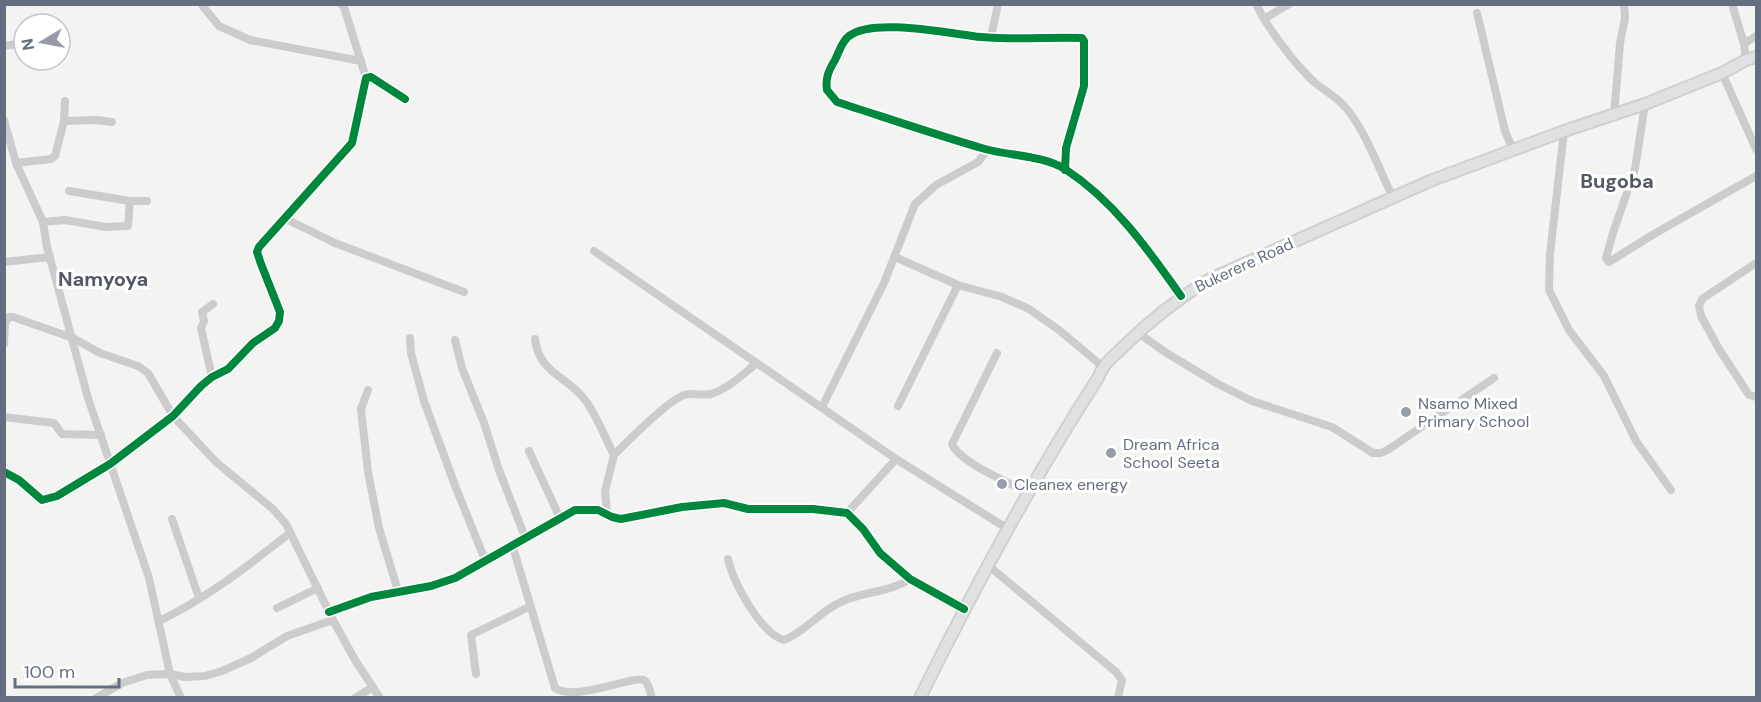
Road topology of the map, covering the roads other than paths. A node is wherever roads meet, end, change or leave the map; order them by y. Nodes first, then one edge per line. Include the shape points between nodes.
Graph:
1 (201, 4) edge
2 (341, 4) edge
3 (998, 4) edge
4 (1256, 4) edge
5 (1289, 4) edge
6 (1624, 4) edge
7 (1732, 4) edge
8 (1477, 13) dead end
9 (1264, 19) junction
10 (1756, 36) edge
11 (991, 37) junction
12 (1744, 44) junction
13 (1751, 58) edge
14 (361, 61) junction
15 (1722, 73) junction
16 (366, 78) junction
17 (405, 99) dead end
18 (65, 101) dead end
19 (1645, 104) junction
20 (1614, 115) junction
21 (4, 120) edge
22 (64, 121) junction
23 (112, 122) dead end
24 (1564, 131) junction
25 (1756, 149) edge
26 (987, 150) junction
27 (1513, 150) junction
28 (16, 164) junction
29 (1065, 170) junction
30 (1756, 176) edge
31 (69, 191) dead end
32 (1393, 198) junction
33 (130, 201) junction
34 (147, 201) dead end
35 (284, 218) junction
36 (44, 222) junction
37 (594, 251) dead end
38 (50, 257) junction
39 (895, 257) junction
40 (4, 262) edge
41 (1756, 263) edge
42 (958, 285) junction
43 (464, 292) dead end
44 (1180, 296) junction
45 (213, 304) dead end
46 (1137, 332) junction
47 (73, 338) junction
48 (410, 338) dead end
49 (535, 339) dead end
50 (455, 340) dead end
51 (4, 344) edge
52 (997, 353) dead end
53 (757, 363) junction
54 (1102, 366) junction
55 (212, 377) junction
56 (1494, 378) dead end
57 (369, 390) dead end
58 (1756, 397) edge
59 (898, 406) dead end
60 (822, 407) junction
61 (173, 416) junction
62 (4, 417) edge
63 (101, 435) junction
64 (529, 451) dead end
65 (614, 455) junction
66 (896, 459) junction
67 (110, 464) junction
68 (4, 472) edge
69 (1671, 490) dead end
70 (1030, 493) junction
71 (847, 513) junction
72 (607, 514) junction
73 (560, 518) junction
74 (172, 519) dead end
75 (1008, 529) junction
76 (290, 533) junction
77 (525, 537) junction
78 (512, 544) junction
79 (728, 559) dead end
80 (485, 560) junction
81 (989, 566) junction
82 (910, 579) junction
83 (318, 588) junction
84 (398, 591) junction
85 (199, 598) junction
86 (531, 606) junction
87 (277, 609) dead end
88 (964, 609) junction
89 (330, 612) junction
90 (333, 620) junction
91 (159, 621) junction
92 (170, 674) junction
93 (476, 674) dead end
94 (373, 687) junction
95 (96, 698) edge
96 (181, 698) edge
97 (355, 698) edge
98 (380, 698) edge
99 (652, 698) edge
100 (920, 698) edge
101 (1118, 698) edge

1 - 14 street via 219,26 250,40
2 - 14 street
3 - 11 street
4 - 9 street
5 - 9 street
6 - 20 street
7 - 12 street
8 - 27 street
9 - 32 street via 1309,76 1348,110
10 - 12 street
11 - 26 street via 889,28 857,32 843,44 826,83 837,102
11 - 29 street via 1083,39 1084,86 1066,148
12 - 13 street
13 - 15 main road, Bukerere Road
14 - 16 street
15 - 19 main road, Bukerere Road
15 - 25 street
16 - 17 street via 371,77
16 - 35 street via 352,143
18 - 22 street
19 - 20 main road, Bukerere Road
19 - 30 street via 1635,169 1606,258 1609,262
20 - 24 main road, Bukerere Road
21 - 28 street
22 - 23 street
22 - 28 street via 55,156
24 - 27 main road, Bukerere Road
24 - 69 street via 1549,290 1569,330 1604,376 1636,441
26 - 29 street via 1047,162
26 - 39 street via 978,162 936,185 915,204
27 - 32 main road, Bukerere Road
28 - 36 street
29 - 44 street via 1128,224
31 - 33 street
32 - 44 main road, Bukerere Road
33 - 34 street
33 - 36 street via 128,226
35 - 43 street via 335,243
35 - 55 street via 257,252 279,305 279,321 228,369
36 - 38 street
37 - 53 street
38 - 40 street
38 - 47 street
39 - 42 street
39 - 60 street
41 - 58 street via 1702,299 1699,306 1736,377 1749,395
42 - 54 street via 1029,309
42 - 59 street
44 - 46 main road, Bukerere Road
45 - 55 street via 202,312 201,328
46 - 54 main road, Bukerere Road
46 - 56 street via 1218,384 1252,401 1332,428 1373,453 1389,449
47 - 51 street via 9,317
47 - 61 street via 144,369
47 - 63 street
48 - 80 street via 424,401
49 - 65 street via 540,360 585,400
50 - 77 street
52 - 70 street via 952,444 983,471
53 - 60 street
53 - 65 street via 712,394 678,398
54 - 70 main road, Bukerere Road
55 - 61 street
57 - 84 street via 361,409 368,472 379,528
60 - 66 street
61 - 67 street
61 - 76 street via 216,462 273,509
62 - 63 street via 54,423 68,436
63 - 67 street
64 - 73 street
65 - 72 street via 605,491
66 - 71 street
66 - 75 street
67 - 68 street via 45,500
67 - 91 street via 149,578
70 - 75 main road, Bukerere Road
71 - 72 street via 748,509 724,503 621,519
71 - 82 street via 880,553
72 - 73 street via 574,510
73 - 77 street
74 - 85 street
75 - 81 main road, Bukerere Road
76 - 83 street
76 - 85 street
77 - 78 street
78 - 80 street
78 - 86 street
79 - 82 street via 751,609 776,638 784,640 836,604 889,590
80 - 84 street via 443,583
81 - 88 main road, Bukerere Road
81 - 101 street via 1116,672 1122,680
82 - 88 street
83 - 87 street
83 - 89 street
84 - 89 street
85 - 91 street
86 - 93 street via 471,635
86 - 99 street via 555,688 560,692 605,689 637,679 646,681
88 - 100 main road, Bukerere Road
89 - 90 street
90 - 92 street via 287,636 222,671 205,676
90 - 94 street
91 - 92 street
92 - 95 street via 140,677
92 - 96 street
94 - 97 street
94 - 98 street

